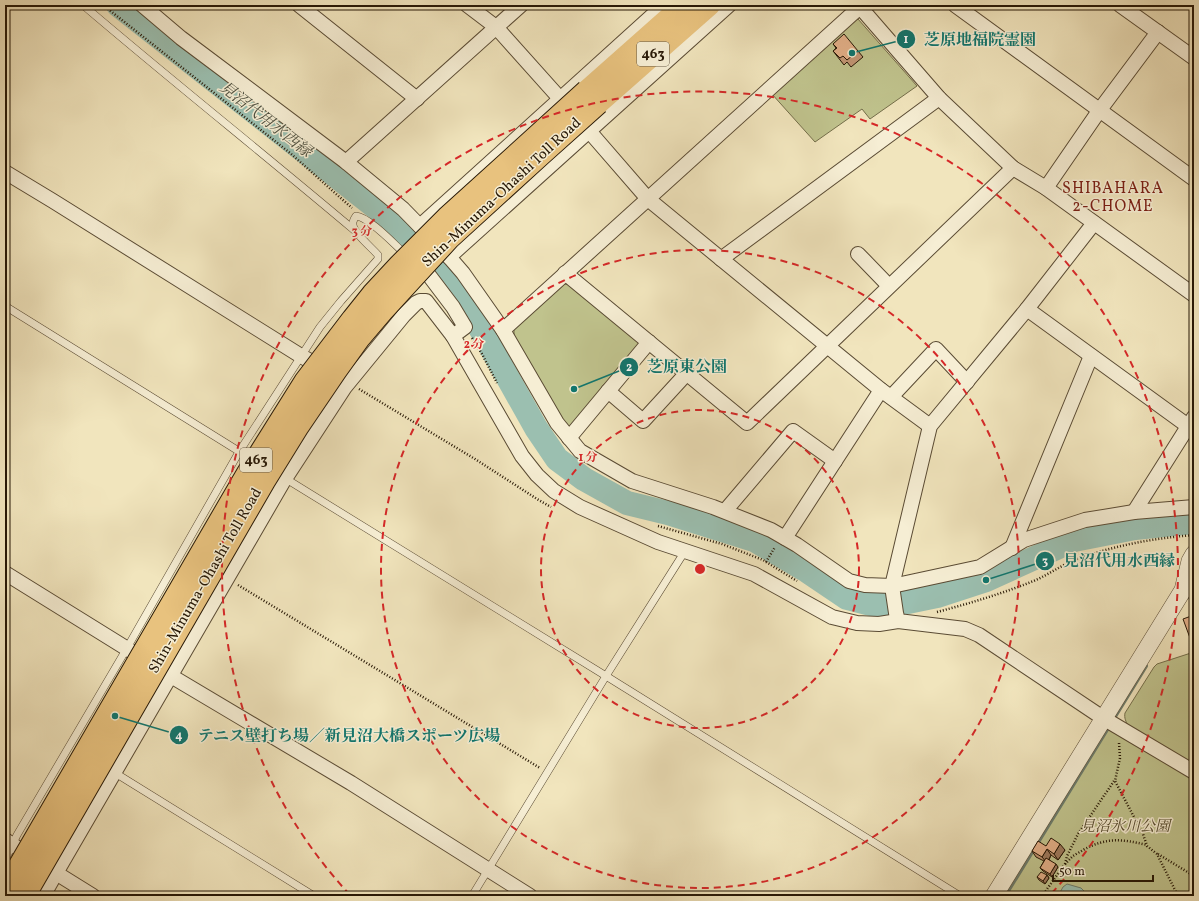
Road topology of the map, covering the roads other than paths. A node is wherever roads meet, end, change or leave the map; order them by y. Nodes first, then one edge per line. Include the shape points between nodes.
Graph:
1 (83, 5) edge
2 (142, 5) edge
3 (467, 5) edge
4 (521, 5) edge
5 (664, 5) edge
6 (684, 5) edge
7 (709, 5) edge
8 (729, 5) edge
9 (955, 5) edge
10 (1120, 5) edge
11 (303, 6) edge
12 (861, 6) edge
13 (496, 28) junction
14 (1158, 32) junction
15 (1194, 58) edge
16 (592, 97) junction
17 (939, 98) junction
18 (416, 99) junction
19 (561, 100) junction
20 (1099, 111) junction
21 (589, 131) junction
22 (346, 162) junction
23 (1013, 168) junction
24 (5, 172) edge
25 (1194, 179) edge
26 (1046, 188) junction
27 (648, 199) junction
28 (1094, 223) junction
29 (423, 229) junction
30 (356, 231) junction
31 (446, 254) junction
32 (858, 254) dead end
33 (721, 259) junction
34 (565, 273) junction
35 (889, 286) junction
36 (1194, 295) edge
37 (5, 306) edge
38 (1026, 309) junction
39 (503, 330) junction
40 (453, 336) junction
41 (649, 342) junction
42 (827, 346) junction
43 (301, 356) junction
44 (1091, 356) junction
45 (687, 373) junction
46 (967, 382) junction
47 (349, 383) junction
48 (608, 391) junction
49 (886, 394) junction
50 (1191, 422) edge
51 (930, 426) junction
52 (569, 438) junction
53 (239, 452) junction
54 (835, 461) junction
55 (285, 479) junction
56 (1194, 507) edge
57 (725, 512) junction
58 (1134, 512) junction
59 (781, 541) junction
60 (1012, 548) junction
61 (685, 551) junction
62 (1194, 554) edge
63 (5, 573) edge
64 (892, 586) junction
65 (897, 617) junction
66 (127, 648) junction
67 (171, 676) junction
68 (606, 676) junction
69 (1103, 718) junction
70 (70, 745) junction
71 (114, 772) junction
72 (1194, 772) edge
73 (9, 842) edge
74 (5, 860) edge
75 (488, 870) junction
76 (56, 873) junction
77 (5, 891) edge
78 (24, 896) edge
79 (43, 896) edge
80 (93, 896) edge
81 (314, 896) edge
82 (472, 896) edge
83 (530, 896) edge
84 (960, 896) edge
85 (994, 896) edge

1 - 30 lane
2 - 22 street via 181,38
3 - 13 street
4 - 13 street
5 - 19 street
6 - 16 highway, Shin-Minuma-Ohashi Toll Road / 463
7 - 16 highway, Shin-Minuma-Ohashi Toll Road / 463
8 - 21 street
9 - 20 street
10 - 14 street
11 - 18 street
12 - 17 street
12 - 27 street
13 - 18 street
13 - 19 street
14 - 15 street
14 - 20 street
16 - 77 highway, Shin-Minuma-Ohashi Toll Road / 463, bridge via 447,218 363,306 305,382 248,473
16 - 78 highway, Shin-Minuma-Ohashi Toll Road / 463, bridge via 540,154 449,238 382,311 336,370 264,481
17 - 23 street
17 - 33 street
18 - 22 street
19 - 21 street
19 - 29 street
20 - 25 street
20 - 26 street
21 - 27 street
21 - 31 street
22 - 29 street
23 - 26 street
23 - 35 street
24 - 43 street
26 - 28 street
27 - 33 street
27 - 34 street
28 - 36 street
28 - 38 street
29 - 30 lane via 404,253 361,216 356,216 353,220
29 - 31 street
30 - 43 lane via 378,255 378,259 324,322
31 - 39 street via 463,273
31 - 40 street via 425,270 465,327
32 - 35 street
33 - 42 street
34 - 39 street
34 - 41 street
35 - 42 street
37 - 53 lane
38 - 44 street
38 - 46 street
39 - 52 street via 557,423
40 - 47 street via 426,301 420,301 404,315
40 - 61 street via 522,456 554,491 624,528
41 - 45 street
41 - 48 street
42 - 45 street via 747,423
42 - 49 street
43 - 47 street
43 - 53 lane
44 - 50 street
44 - 60 street
45 - 48 street via 643,421
46 - 49 street via 936,349
46 - 51 street
47 - 55 street
48 - 52 street
49 - 51 street
49 - 54 street
50 - 58 street
51 - 64 street
52 - 57 street via 580,451 632,481
53 - 55 lane
53 - 66 lane
54 - 57 street via 793,431
54 - 59 street
55 - 67 street
55 - 68 lane
56 - 58 street
57 - 59 street via 771,530
58 - 60 street via 1085,520 1024,540
59 - 64 street via 797,545 849,581 865,585
60 - 64 street via 980,567
61 - 65 street via 754,574 832,617 857,623 879,624
61 - 68 lane
62 - 69 street via 1183,590
63 - 66 street
64 - 65 street
65 - 69 street via 965,629 979,635
66 - 67 street
66 - 70 lane
67 - 71 street
67 - 75 street via 351,783
68 - 75 lane
68 - 84 lane
69 - 72 street
69 - 85 street
70 - 71 lane
70 - 73 lane
71 - 76 street
71 - 81 lane
73 - 74 lane
73 - 76 street
75 - 82 lane
75 - 83 street
76 - 79 street
76 - 80 street

